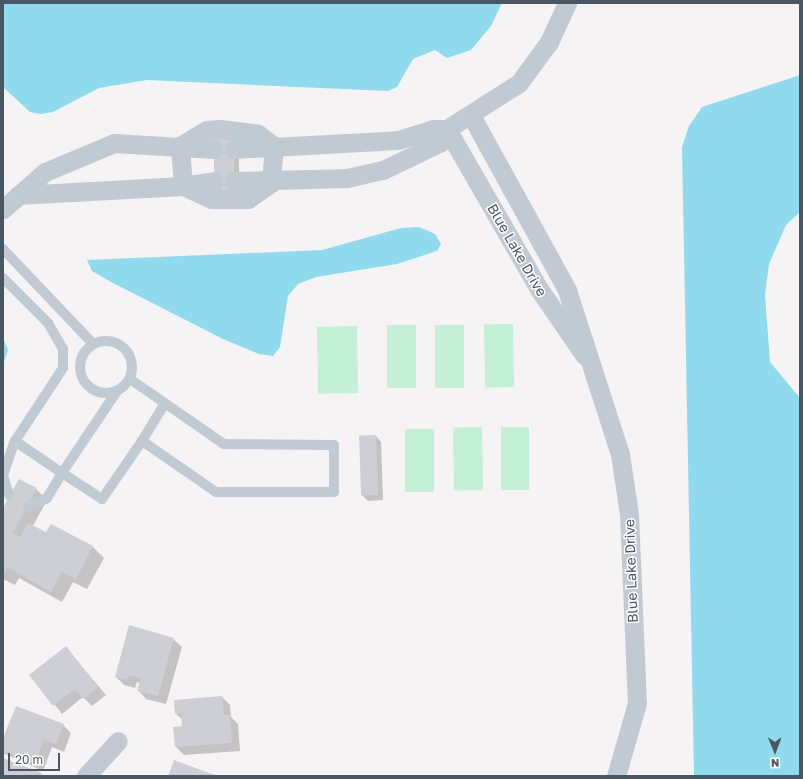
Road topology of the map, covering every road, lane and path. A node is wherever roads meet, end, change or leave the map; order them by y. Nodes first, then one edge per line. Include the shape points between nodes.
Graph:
1 (566, 3) edge
2 (472, 117) junction
3 (447, 129) junction
4 (180, 146) junction
5 (274, 146) junction
6 (234, 148) dead end
7 (214, 149) dead end
8 (214, 181) dead end
9 (234, 181) dead end
10 (271, 183) junction
11 (183, 186) junction
12 (18, 195) junction
13 (3, 209) edge
14 (536, 229) junction
15 (513, 242) junction
16 (3, 249) edge
17 (3, 278) edge
18 (93, 344) junction
19 (79, 366) junction
20 (593, 367) junction
21 (63, 368) junction
22 (130, 379) junction
23 (116, 391) junction
24 (165, 404) junction
25 (16, 441) junction
26 (142, 441) junction
27 (62, 473) junction
28 (9, 494) dead end
29 (28, 507) dead end
30 (118, 741) dead end
31 (86, 776) edge
32 (616, 776) edge

1 - 2 street via 549,42 519,83
2 - 3 street
2 - 14 street, Blue Lake Drive
3 - 5 street via 433,129 398,140
3 - 10 street via 442,142 383,170 347,178
3 - 15 street, Blue Lake Drive
4 - 5 street via 207,130 220,128 258,134
4 - 7 street
4 - 11 street
4 - 12 street via 114,142 45,172
5 - 6 street
5 - 10 street
8 - 11 street
9 - 10 street
10 - 11 street via 248,199 211,199
11 - 12 street
12 - 13 street
14 - 15 street
14 - 20 street, Blue Lake Drive via 567,290
15 - 20 street, Blue Lake Drive via 561,324
16 - 18 lane
17 - 21 lane via 48,323 63,349
18 - 19 lane via 86,349
18 - 22 lane via 109,341 124,348 132,362
19 - 21 lane
19 - 23 lane via 82,379 91,389 108,394
20 - 32 street, Blue Lake Drive via 620,454 629,514 637,703
21 - 25 lane
22 - 23 lane
22 - 24 lane
23 - 27 lane
24 - 26 lane
24 - 26 lane via 224,444 334,445 334,492 216,492
25 - 27 lane
25 - 28 lane via 3,475
26 - 27 lane via 102,499
27 - 29 lane via 40,504
30 - 31 street

